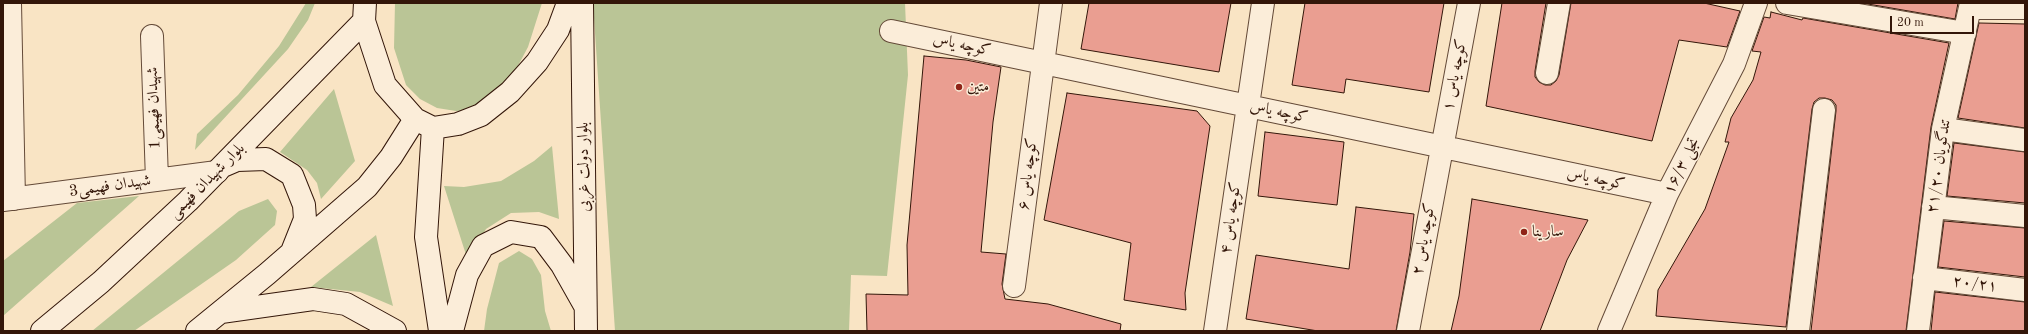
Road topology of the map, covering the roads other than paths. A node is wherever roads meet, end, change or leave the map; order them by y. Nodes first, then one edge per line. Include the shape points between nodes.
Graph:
1 (10, 3) edge
2 (568, 3) edge
3 (582, 3) edge
4 (1051, 3) edge
5 (1263, 3) edge
6 (1469, 3) edge
7 (1559, 3) edge
8 (1756, 3) edge
9 (1787, 3) edge
10 (1971, 6) edge
11 (2025, 8) edge
12 (365, 12) edge
13 (891, 30) dead end
14 (1965, 33) junction
15 (152, 36) dead end
16 (1042, 62) junction
17 (1547, 73) dead end
18 (1247, 105) junction
19 (1824, 110) dead end
20 (424, 123) junction
21 (1943, 129) junction
22 (2024, 140) edge
23 (1441, 147) junction
24 (220, 169) junction
25 (157, 180) junction
26 (1667, 194) junction
27 (8, 200) edge
28 (1933, 207) junction
29 (2025, 216) edge
30 (292, 252) junction
31 (1924, 278) junction
32 (1014, 286) dead end
33 (2025, 290) edge
34 (585, 305) junction
35 (221, 312) junction
36 (42, 331) edge
37 (197, 331) edge
38 (395, 331) edge
39 (440, 331) edge
40 (452, 331) edge
41 (586, 331) edge
42 (1215, 331) edge
43 (1408, 331) edge
44 (1610, 331) edge
45 (1798, 331) edge
46 (1918, 331) edge

1 - 27 street
2 - 20 street via 558,30 537,62 510,92 481,115 458,124
3 - 34 street, بلوار دولت غربی
4 - 16 street, کوچه یاس ۶
5 - 18 street, کوچه یاس ۴
6 - 23 street, کوچه یاس ۱
7 - 17 street
8 - 26 street, ۱۶/۳ تجلی via 1734,64
9 - 14 street
10 - 11 street
10 - 14 street, ۲۱/۲۰ تندگویان
12 - 20 street via 385,85
12 - 24 street, بلوار شهیدان فهیمی
13 - 16 street, کوچه یاس
14 - 21 street, ۲۱/۲۰ تندگویان
15 - 25 street, 1شهیدان فهیمی
16 - 18 street, کوچه یاس
16 - 32 street, کوچه یاس ۶
18 - 23 street, کوچه یاس
18 - 42 street, کوچه یاس ۴
19 - 45 street
20 - 30 street via 391,157 367,187
20 - 39 street via 426,237
21 - 22 street
21 - 28 street, ۲۱/۲۰ تندگویان
23 - 26 street, کوچه یاس
23 - 43 street, کوچه یاس ۲
24 - 25 street, 3شهیدان فهیمی
24 - 30 street, 3شهیدان فهیمی via 237,160 266,159 292,175 304,204 305,219
24 - 36 street, بلوار شهیدان فهیمی via 102,282
25 - 27 street, 3شهیدان فهیمی
26 - 44 street, ۱۶/۳ تجلی
28 - 29 street
28 - 31 street, ۲۱/۲۰ تندگویان
30 - 35 street
31 - 33 street, ۲۰/۲۱
31 - 46 street, ۲۱/۲۰ تندگویان
34 - 40 street via 562,265 541,237 511,232 483,246 467,274
34 - 41 street, بلوار دولت غربی
35 - 37 street
35 - 38 street via 313,299 346,304

